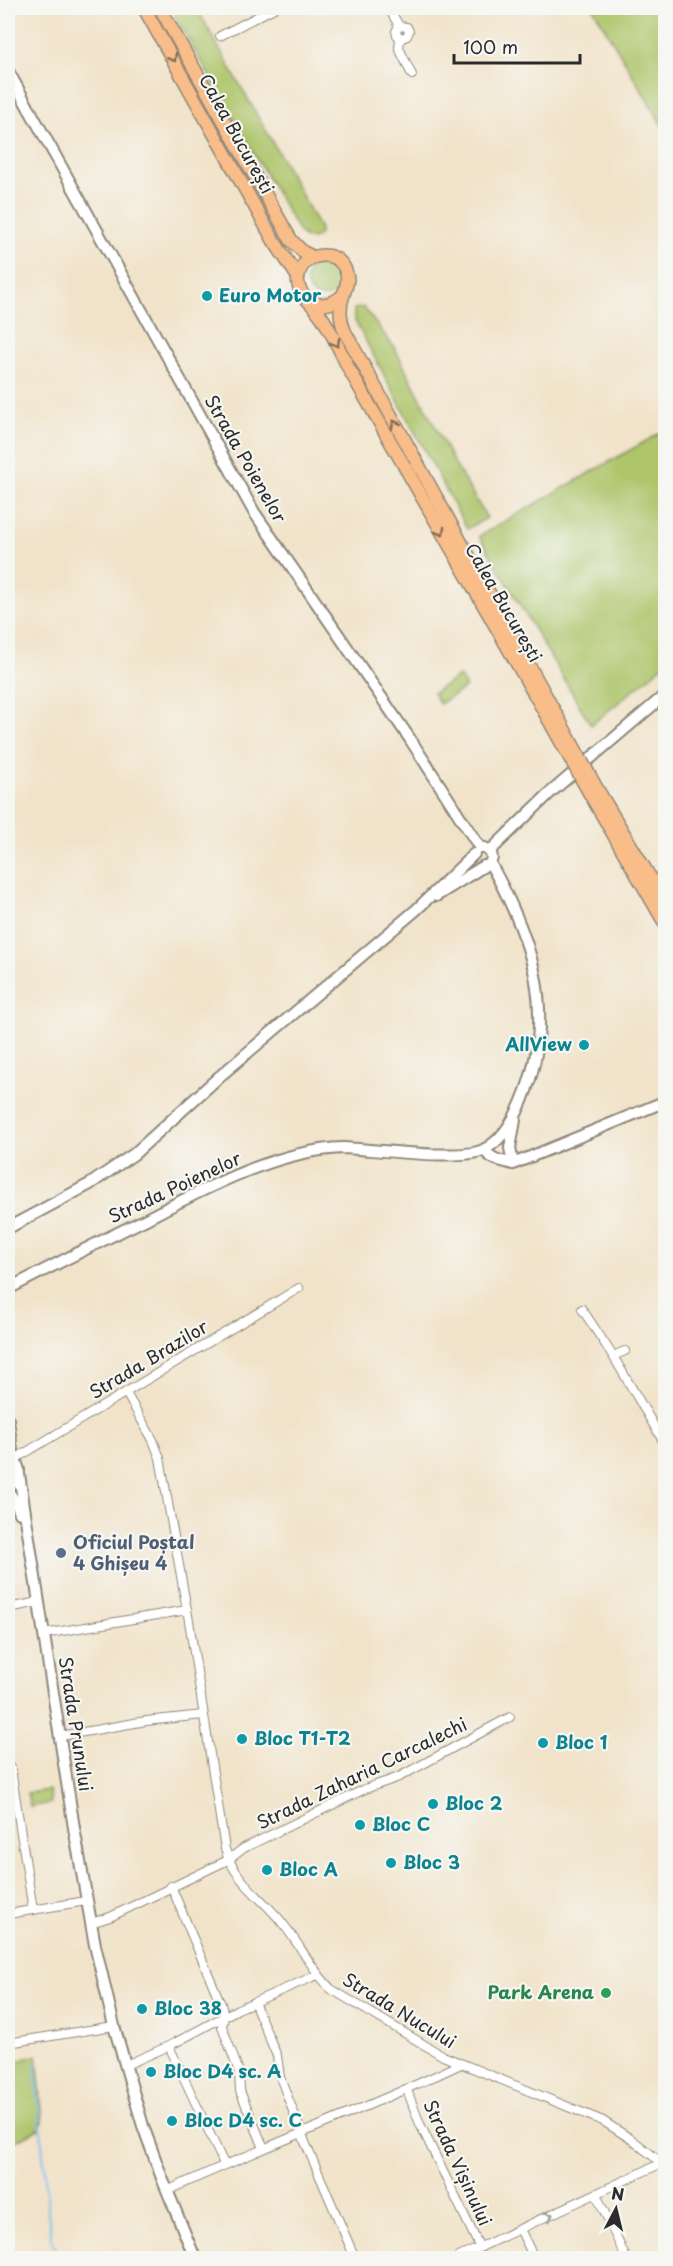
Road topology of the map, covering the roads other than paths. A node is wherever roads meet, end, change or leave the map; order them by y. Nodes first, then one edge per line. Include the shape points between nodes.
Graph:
1 (144, 8) edge
2 (160, 8) edge
3 (274, 8) edge
4 (389, 8) edge
5 (220, 36) dead end
6 (8, 71) edge
7 (412, 75) dead end
8 (313, 257) junction
9 (298, 277) junction
10 (343, 295) junction
11 (308, 300) junction
12 (666, 694) edge
13 (548, 709) junction
14 (593, 790) junction
15 (481, 851) junction
16 (487, 864) junction
17 (666, 904) edge
18 (416, 910) junction
19 (666, 925) edge
20 (666, 1101) edge
21 (516, 1115) junction
22 (484, 1150) junction
23 (513, 1164) junction
24 (8, 1228) edge
25 (299, 1288) dead end
26 (8, 1289) edge
27 (582, 1309) dead end
28 (624, 1351) dead end
29 (613, 1356) junction
30 (126, 1393) junction
31 (8, 1419) edge
32 (666, 1446) edge
33 (12, 1457) edge
34 (19, 1474) junction
35 (8, 1486) edge
36 (8, 1491) edge
37 (27, 1530) junction
38 (39, 1602) junction
39 (8, 1608) edge
40 (187, 1610) junction
41 (44, 1634) junction
42 (203, 1715) junction
43 (510, 1717) dead end
44 (61, 1736) junction
45 (8, 1766) edge
46 (228, 1860) junction
47 (171, 1886) junction
48 (86, 1901) junction
49 (33, 1910) junction
50 (8, 1914) edge
51 (91, 1923) junction
52 (317, 1975) junction
53 (254, 2002) junction
54 (224, 2017) junction
55 (114, 2026) junction
56 (8, 2043) edge
57 (169, 2046) junction
58 (461, 2064) junction
59 (126, 2065) junction
60 (407, 2090) junction
61 (302, 2133) junction
62 (264, 2148) junction
63 (224, 2164) junction
64 (664, 2165) edge
65 (167, 2191) junction
66 (596, 2194) junction
67 (520, 2229) junction
68 (480, 2248) junction
69 (195, 2259) edge
70 (355, 2259) edge
71 (458, 2259) edge
72 (534, 2259) edge
73 (626, 2259) edge

1 -> 9 main road, Calea București
2 - 8 main road, Calea București via 291,240
3 - 5 street
4 - 7 street via 399,27 399,48
6 - 15 street, Strada Poienelor via 254,512 410,739
8 - 9 main road via 303,265
8 - 10 main road, Calea București via 326,255 343,265 348,279
9 - 11 main road, Calea București via 300,290
10 - 11 main road via 330,304
13 -> 10 main road, Calea București via 345,332 341,317
11 -> 13 main road, Calea București via 323,319
12 - 15 street
13 - 14 main road, Calea București, bridge
14 - 17 main road, Calea București
14 - 19 main road, Calea București
15 - 16 street, Strada Poienelor via 492,855
15 - 16 street, Strada Poienelor via 476,863
15 - 18 street
16 - 18 street
16 - 21 street, Strada Poienelor via 517,916 538,985 540,1012 534,1068
18 - 24 street via 134,1154 90,1184
20 - 23 street
21 - 22 street, Strada Poienelor
21 - 23 street via 510,1148
22 - 23 street via 498,1161
22 - 26 street, Strada Poienelor via 455,1155 334,1148 293,1155 199,1191
25 - 30 street, Strada Brazilor
27 - 29 street
28 - 29 street
29 - 32 street
30 - 33 street, Strada Brazilor
30 - 40 street, Strada Nucului via 160,1458
31 - 33 street
33 - 34 street, Strada Prunului via 19,1466
34 - 35 street
34 - 37 street, Strada Prunului
36 - 37 street, Strada Prunului
37 - 38 street, Strada Prunului
38 - 39 street
38 - 41 street, Strada Prunului
40 - 41 street
40 - 42 street, Strada Nucului
41 - 44 street, Strada Prunului
42 - 44 street
42 - 46 street, Strada Nucului
43 - 46 street, Strada Zaharia Carcalechi via 399,1777 365,1789 244,1848
44 - 48 street, Strada Prunului
45 - 49 street
46 - 47 street
46 - 52 street, Strada Nucului via 253,1895 286,1926
47 - 51 street
47 - 54 street
48 - 49 street
48 - 51 street, Strada Prunului
49 - 50 street
51 - 55 street, Strada Prunului
52 - 53 street
52 - 58 street, Strada Nucului via 345,1998
53 - 54 street
53 - 61 street via 277,2056 280,2077
54 - 57 street
54 - 62 street via 222,2026 239,2072 240,2091
55 - 56 street
55 - 59 street, Strada Prunului
57 - 59 street
57 - 63 street
58 - 60 street, Strada Vișinului
58 - 64 street, Strada Nucului via 603,2121
59 - 65 street, Strada Prunului
60 - 61 street, Strada Vișinului
60 - 68 street, Strada Vișinului
61 - 62 street, Strada Vișinului
61 - 70 street
62 - 63 street, Strada Vișinului
63 - 65 street, Strada Vișinului
64 - 66 street
65 - 69 street, Strada Prunului
67 -> 66 street
66 - 73 street
67 - 68 street
67 - 72 street
68 - 71 street

